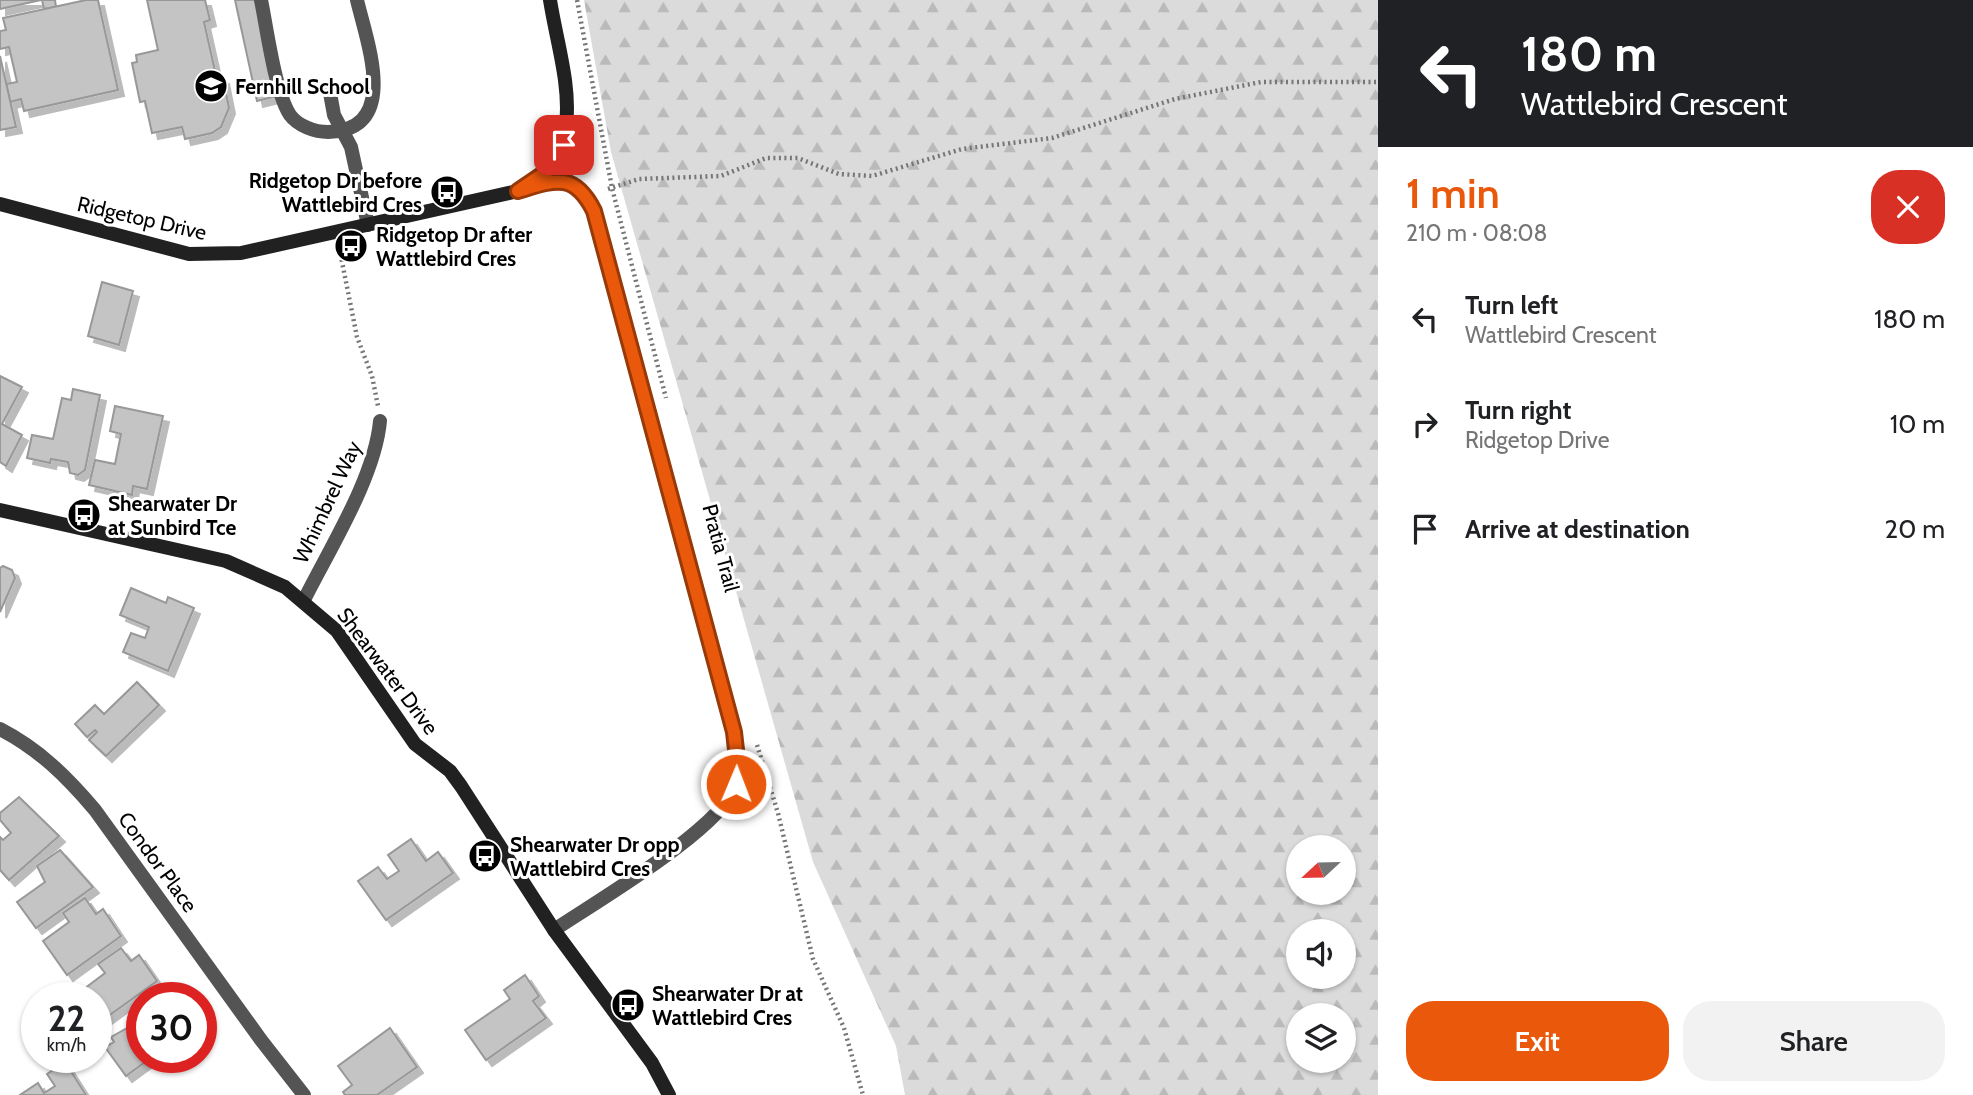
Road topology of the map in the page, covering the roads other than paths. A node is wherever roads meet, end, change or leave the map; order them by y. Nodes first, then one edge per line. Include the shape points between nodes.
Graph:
1 (261, 0) edge
2 (357, 0) edge
3 (550, 0) edge
4 (330, 93) dead end
5 (343, 131) junction
6 (518, 191) junction
7 (0, 204) edge
8 (369, 226) junction
9 (380, 421) road end
10 (0, 510) edge
11 (304, 600) junction
12 (0, 729) edge
13 (554, 930) junction
14 (304, 1095) edge
15 (669, 1095) edge

1 - 5 street via 291,117 322,132
2 - 5 street via 375,80 374,97 358,124
3 - 6 street, Ridgetop Drive via 567,129 564,145 549,170
4 - 5 street
5 - 8 street
6 - 8 street, Ridgetop Drive
6 - 13 street via 549,181 574,186 588,200 602,235 734,732 738,768 730,796 704,828
7 - 8 street, Ridgetop Drive via 201,256 241,253
9 - 11 street, Whimbrel Way via 369,467
10 - 11 street, Shearwater Drive via 226,561 266,576
11 - 13 street, Shearwater Drive via 347,643 415,744 450,771
12 - 14 street, Condor Place via 47,759 80,793
13 - 15 street, Shearwater Drive via 652,1063

